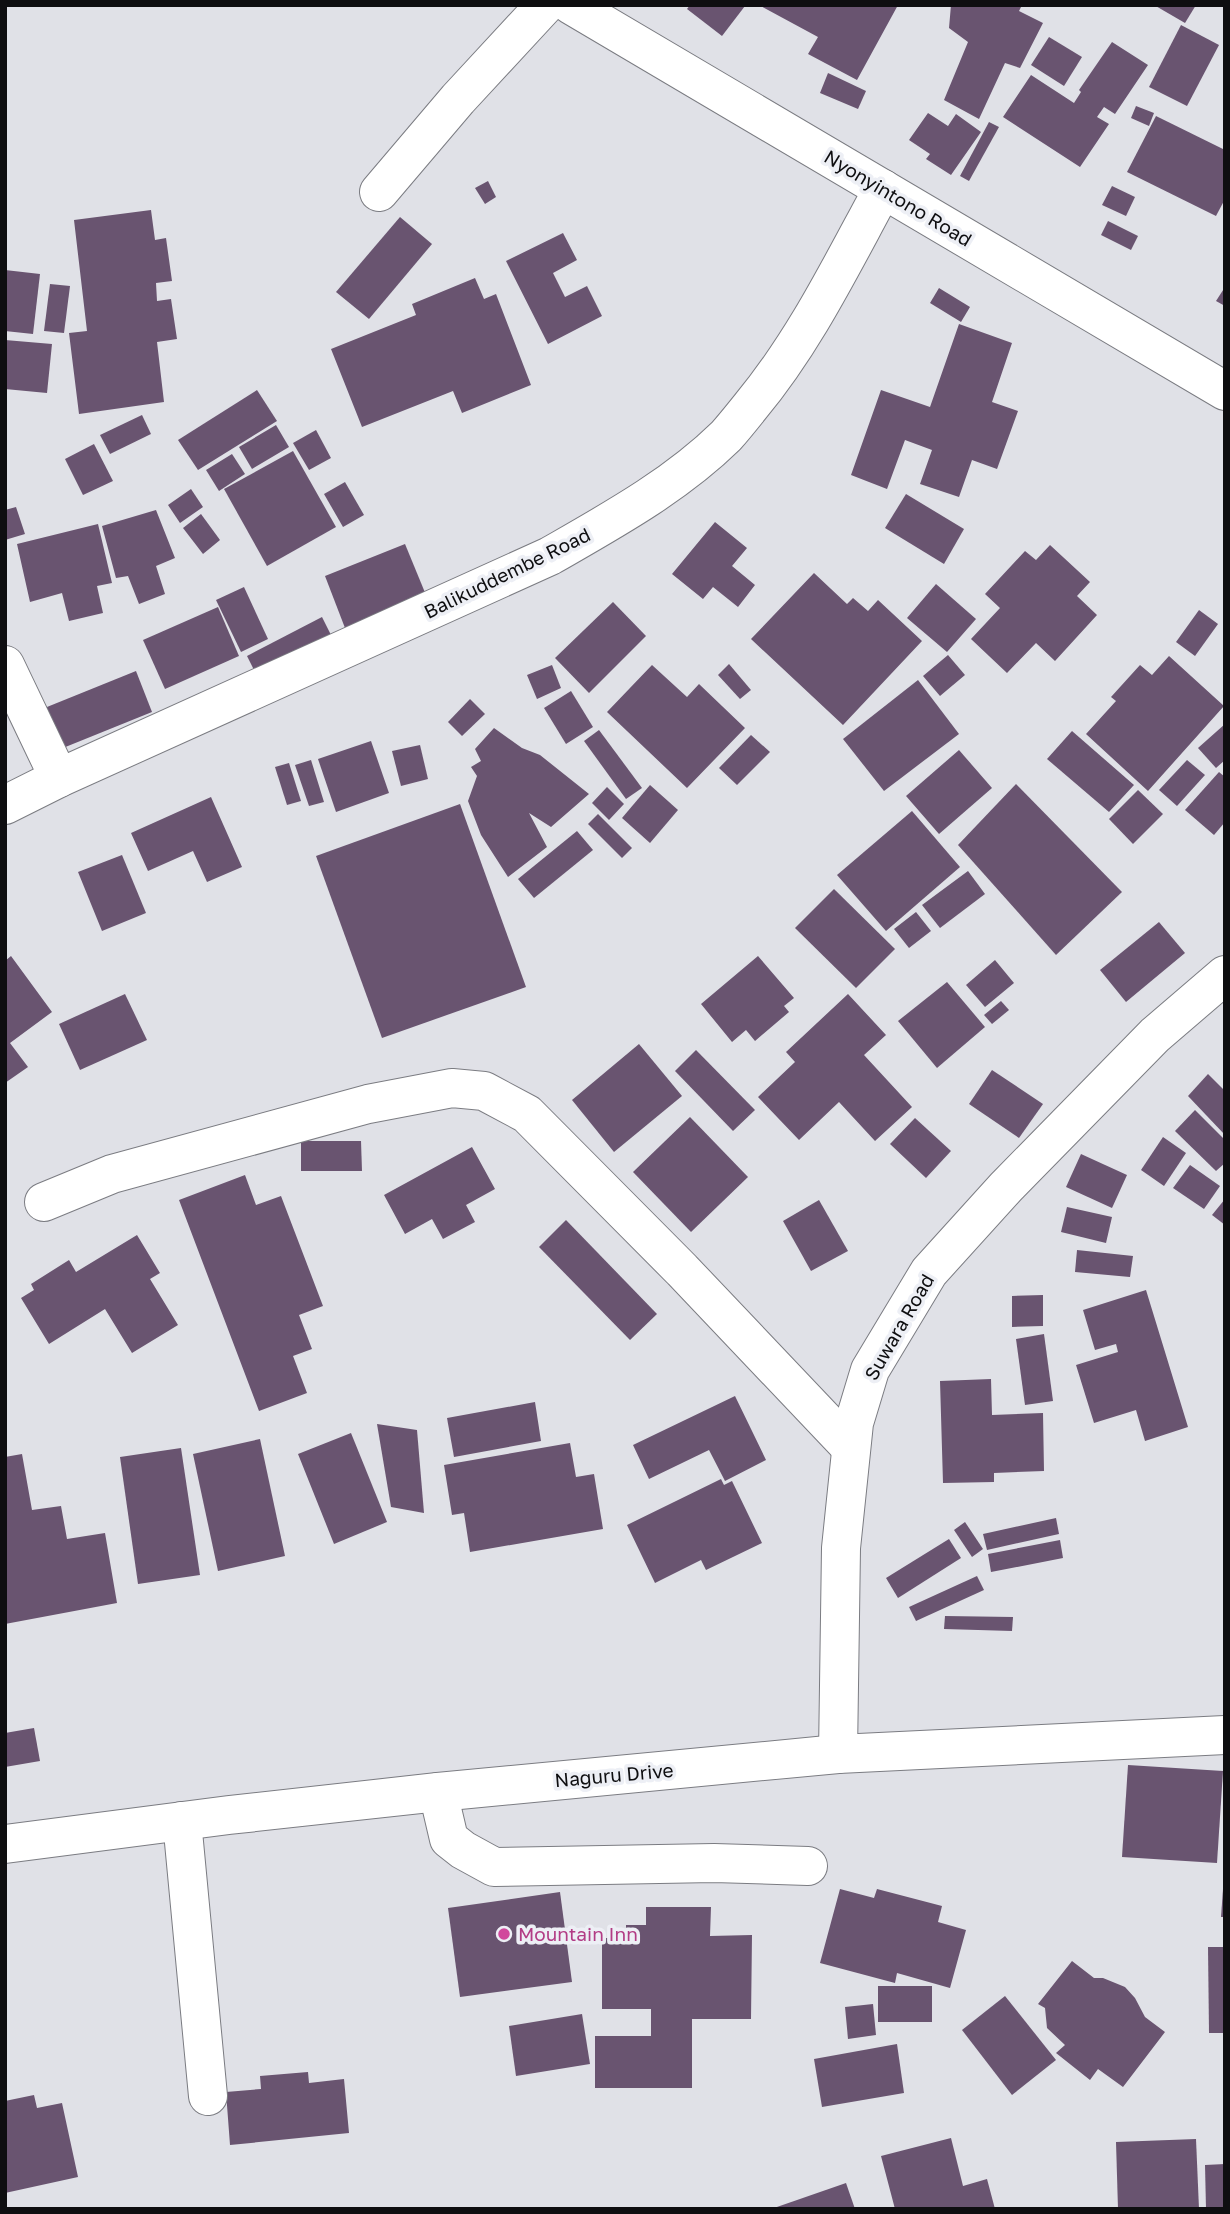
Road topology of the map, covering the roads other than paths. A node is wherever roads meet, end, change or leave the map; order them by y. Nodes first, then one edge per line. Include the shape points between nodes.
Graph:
1 (568, 6) edge
2 (883, 189) junction
3 (379, 192) dead end
4 (1225, 391) edge
5 (5, 665) edge
6 (58, 778) junction
7 (5, 805) edge
8 (1225, 975) edge
9 (44, 1202) dead end
10 (851, 1448) junction
11 (1225, 1735) edge
12 (838, 1754) junction
13 (438, 1792) junction
14 (182, 1821) junction
15 (5, 1844) edge
16 (808, 1866) dead end
17 (208, 2096) dead end

1 - 2 street, Nyonyintono Road
1 - 3 street via 458,99
2 - 4 street, Nyonyintono Road
2 - 6 street, Balikuddembe Road via 816,313 773,379 726,436 669,483 550,556
5 - 6 street
6 - 7 street, Balikuddembe Road
8 - 10 street, Suwara Road via 1155,1035 929,1272 870,1370
9 - 10 street via 112,1174 368,1104 452,1088 484,1091 527,1114
10 - 12 street, Suwara Road via 841,1548
11 - 12 street, Naguru Drive
12 - 13 street, Naguru Drive
13 - 14 street, Naguru Drive
13 - 16 street via 449,1839 494,1867
14 - 15 street, Naguru Drive
14 - 17 street

